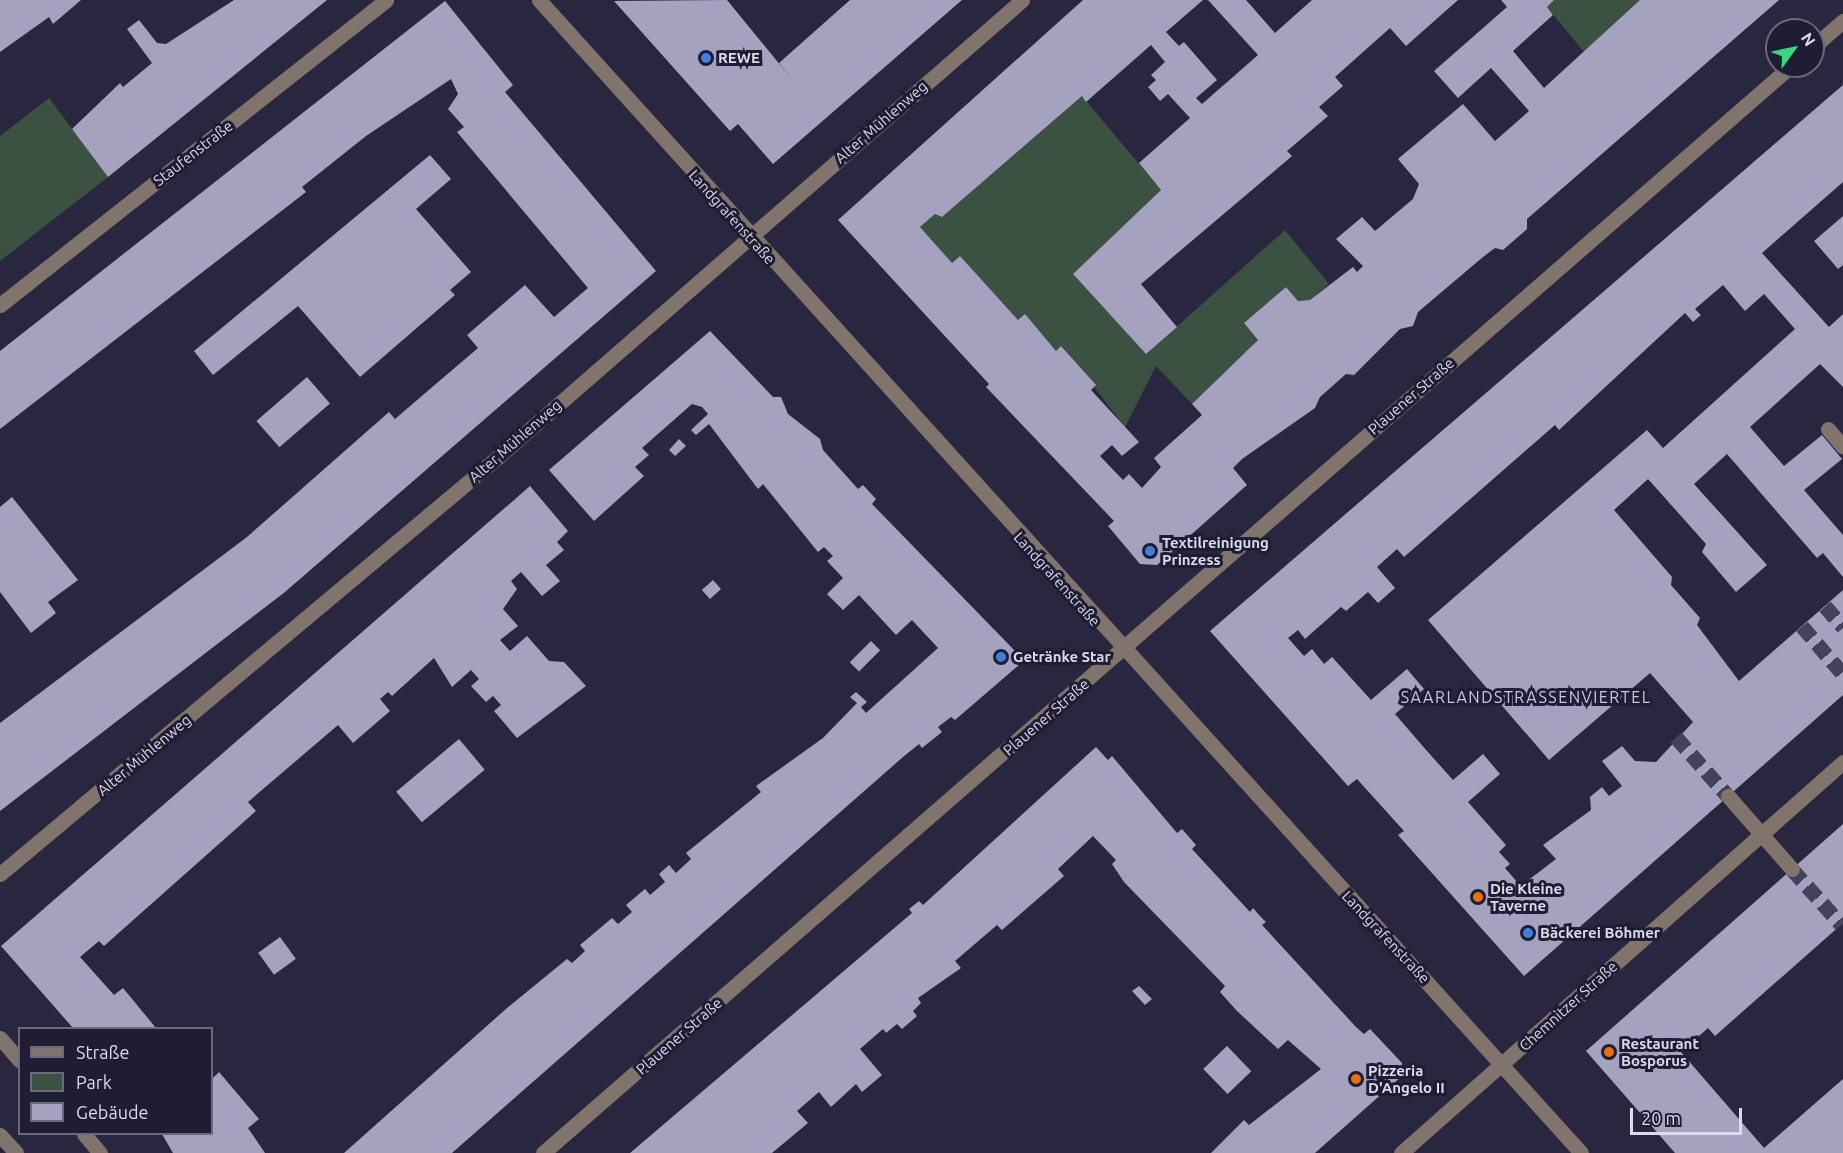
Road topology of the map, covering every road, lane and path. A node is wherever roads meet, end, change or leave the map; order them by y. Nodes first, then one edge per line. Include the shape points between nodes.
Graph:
1 (386, 0) edge
2 (538, 0) edge
3 (1022, 0) edge
4 (1843, 21) edge
5 (1825, 37) edge
6 (1777, 78) edge
7 (749, 237) junction
8 (0, 305) edge
9 (1828, 429) dead end
10 (1843, 447) edge
11 (1120, 649) junction
12 (1843, 762) edge
13 (1728, 796) tunnel mouth
14 (1761, 835) junction
15 (1792, 869) tunnel mouth
16 (0, 874) edge
17 (0, 1038) edge
18 (18, 1058) edge
19 (1503, 1064) junction
20 (0, 1135) edge
21 (85, 1135) edge
22 (16, 1153) edge
23 (100, 1153) edge
24 (543, 1153) edge
25 (1401, 1153) edge
26 (1581, 1153) edge

1 - 8 street, Staufenstraße
2 - 7 street, Landgrafenstraße
3 - 7 street, Alter Mühlenweg
4 - 5 street
6 - 11 street, Plauener Straße
7 - 11 street, Landgrafenstraße
7 - 16 street, Alter Mühlenweg via 491,462
9 - 10 street
11 - 19 street, Landgrafenstraße
11 - 24 street, Plauener Straße
12 - 14 street, Chemnitzer Straße
13 - 14 street
14 - 15 street
14 - 19 street, Chemnitzer Straße
17 - 18 street
19 - 25 street, Chemnitzer Straße
19 - 26 street, Landgrafenstraße
20 - 22 street
21 - 23 street

